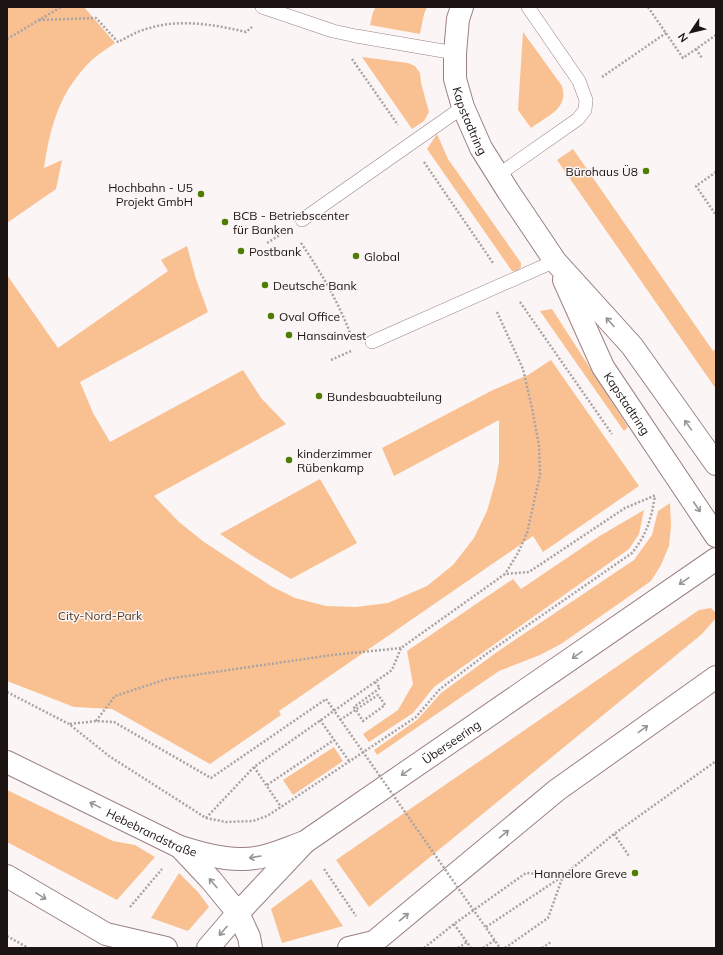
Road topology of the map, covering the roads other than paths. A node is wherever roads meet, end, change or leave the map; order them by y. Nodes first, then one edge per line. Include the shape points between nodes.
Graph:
1 (462, 7) edge
2 (528, 7) edge
3 (266, 8) edge
4 (455, 53) junction
5 (463, 107) junction
6 (498, 175) junction
7 (302, 220) dead end
8 (555, 261) junction
9 (372, 342) dead end
10 (716, 464) edge
11 (716, 536) edge
12 (716, 559) edge
13 (716, 677) edge
14 (7, 762) edge
15 (305, 842) junction
16 (180, 847) junction
17 (7, 876) edge
18 (238, 913) junction
19 (108, 941) edge
20 (371, 945) edge
21 (166, 948) edge
22 (208, 948) edge
23 (252, 948) edge
24 (349, 948) edge

1 - 4 main road, Kapstadtring via 458,19
2 - 6 lane via 579,81 586,100 585,110 578,119
3 - 4 lane via 333,31
4 - 5 main road, Kapstadtring via 455,79
5 - 6 main road, Kapstadtring via 481,148
5 - 7 lane
6 - 8 main road, Kapstadtring
8 - 9 lane
10 -> 8 main road, Kapstadtring via 632,346
8 -> 11 main road, Kapstadtring via 604,367
12 -> 15 main road, Überseering
20 -> 13 main road via 557,790
16 -> 14 main road, Hebebrandstraße
15 -> 16 main road, Hebebrandstraße via 272,854 241,860 211,856
15 - 18 main road, Überseering
18 -> 16 main road
17 -> 19 main road
18 -> 22 main road, Überseering
18 - 23 main road
19 - 21 main road
20 - 24 main road

